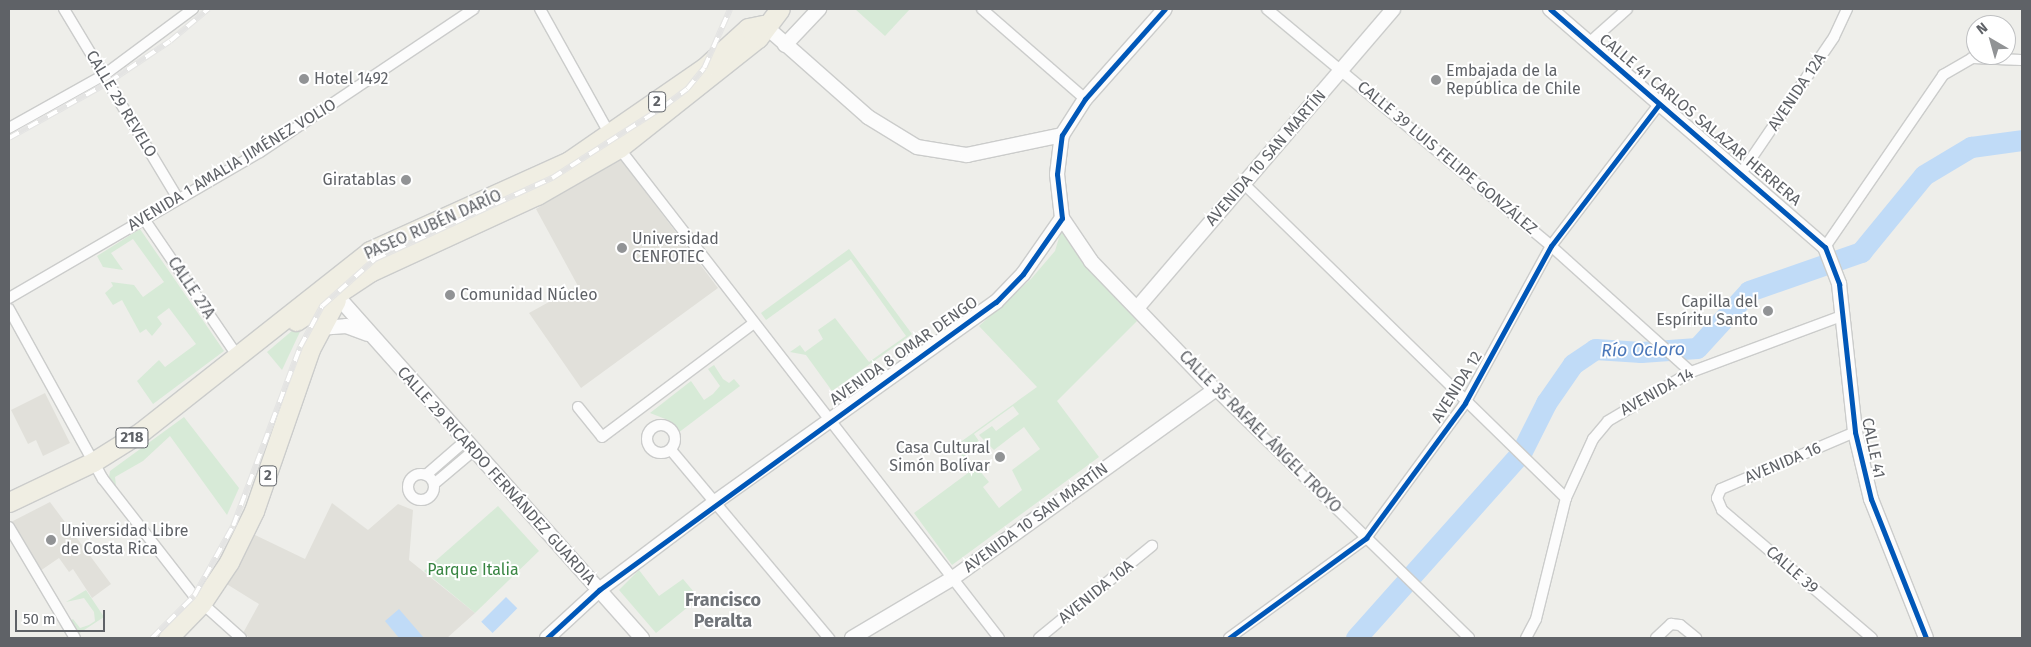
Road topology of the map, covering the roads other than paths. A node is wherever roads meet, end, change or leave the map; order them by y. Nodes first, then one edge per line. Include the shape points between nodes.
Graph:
1 (64, 9) edge
2 (193, 9) edge
3 (474, 9) edge
4 (540, 9) edge
5 (780, 9) edge
6 (819, 9) edge
7 (982, 9) edge
8 (1165, 9) edge
9 (1267, 9) edge
10 (1393, 9) edge
11 (1550, 9) edge
12 (1627, 9) edge
13 (1847, 9) edge
14 (764, 24) junction
15 (1589, 44) junction
16 (785, 45) junction
17 (2022, 60) edge
18 (1343, 70) junction
19 (104, 75) junction
20 (1085, 99) junction
21 (1658, 104) junction
22 (9, 128) edge
23 (1062, 135) junction
24 (614, 141) junction
25 (1742, 172) junction
26 (1244, 184) junction
27 (178, 199) junction
28 (1062, 218) junction
29 (144, 219) junction
30 (1551, 246) junction
31 (1828, 251) junction
32 (334, 289) junction
33 (9, 298) edge
34 (1138, 307) junction
35 (9, 309) edge
36 (1844, 315) junction
37 (754, 323) junction
38 (319, 328) junction
39 (370, 336) junction
40 (241, 355) junction
41 (1691, 372) junction
42 (1215, 390) junction
43 (1465, 403) junction
44 (578, 407) dead end
45 (829, 420) junction
46 (1855, 432) junction
47 (468, 447) junction
48 (671, 450) dead end
49 (93, 462) junction
50 (426, 475) junction
51 (434, 484) junction
52 (1566, 498) junction
53 (1717, 498) joint
54 (9, 502) edge
55 (714, 503) junction
56 (9, 527) edge
57 (1366, 538) junction
58 (1152, 546) dead end
59 (953, 578) junction
60 (598, 590) junction
61 (201, 604) junction
62 (76, 638) edge
63 (168, 638) edge
64 (241, 638) edge
65 (547, 638) edge
66 (642, 638) edge
67 (829, 638) edge
68 (852, 638) edge
69 (999, 638) edge
70 (1039, 638) edge
71 (1229, 638) edge
72 (1469, 638) edge
73 (1526, 638) edge
74 (1656, 638) edge
75 (1696, 638) edge
76 (1872, 638) edge
77 (1926, 638) edge

1 - 19 street, CALLE 29 REVELO
2 - 19 street
3 - 27 street, AVENIDA 1 AMALIA JIMÉNEZ VOLIO via 302,126
4 - 24 street
5 - 14 highway, PASEO RUBÉN DARÍO / 2
6 - 16 street
7 - 20 street
8 - 20 street
9 - 18 street, CALLE 39 LUIS FELIPE GONZÁLEZ
10 - 18 street, AVENIDA 10 SAN MARTÍN
11 - 15 street, CALLE 41 CARLOS SALAZAR HERRERA
12 - 15 street
13 - 25 street, AVENIDA 12A via 1834,37
14 - 16 street
14 - 24 highway, PASEO RUBÉN DARÍO / 2 via 748,28
15 - 21 street, CALLE 41 CARLOS SALAZAR HERRERA
16 - 23 street via 872,121 917,147 967,156
17 - 31 street via 1972,58 1953,66
18 - 26 street, AVENIDA 10 SAN MARTÍN
18 - 30 street, CALLE 39 LUIS FELIPE GONZÁLEZ
19 - 22 street
19 - 27 street, CALLE 29 REVELO
20 - 23 street
21 - 25 street, CALLE 41 CARLOS SALAZAR HERRERA
21 - 30 street, AVENIDA 12
23 - 28 street via 1057,174
24 - 32 highway, PASEO RUBÉN DARÍO / 2 via 526,185 384,244
24 - 37 street
25 - 31 street, CALLE 41 CARLOS SALAZAR HERRERA
26 - 34 street, AVENIDA 10 SAN MARTÍN
26 - 43 street
27 - 29 street, AVENIDA 1 AMALIA JIMÉNEZ VOLIO
28 - 34 street, CALLE 35 RAFAEL ÁNGEL TROYO via 1091,261
28 - 45 street, AVENIDA 8 OMAR DENGO via 1024,274 996,302
29 - 33 street, AVENIDA 1 AMALIA JIMÉNEZ VOLIO
29 - 40 street, CALLE 27A
30 - 41 street, CALLE 39 LUIS FELIPE GONZÁLEZ via 1664,344
30 - 43 street, AVENIDA 12
31 - 36 street, CALLE 41 via 1839,284
32 - 38 highway, 2
32 - 39 street, CALLE 29 RICARDO FERNÁNDEZ GUARDIA
32 - 40 highway, PASEO RUBÉN DARÍO
34 - 42 street, CALLE 35 RAFAEL ÁNGEL TROYO
35 - 49 street
36 - 41 street, AVENIDA 14
36 - 46 street, CALLE 41
37 - 44 street via 602,437
37 - 45 street
38 - 39 street, CALLE 29 RICARDO FERNÁNDEZ GUARDIA via 346,326
38 - 61 highway, 2 via 254,511 229,562
39 - 47 street, CALLE 29 RICARDO FERNÁNDEZ GUARDIA
40 - 49 highway, 218
41 - 52 street, AVENIDA 14 via 1608,420 1593,439
42 - 57 street, CALLE 35 RAFAEL ÁNGEL TROYO
42 - 59 street, AVENIDA 10 SAN MARTÍN
43 - 52 street
43 - 57 street, AVENIDA 12
45 - 55 street, AVENIDA 8 OMAR DENGO
45 - 59 street
46 - 53 street, AVENIDA 16 via 1721,489
46 - 77 street, CALLE 41 via 1871,499
47 - 50 street
47 - 51 street
47 - 60 street, CALLE 29 RICARDO FERNÁNDEZ GUARDIA
48 - 55 street
49 - 54 highway, 218
49 - 61 street
50 - 51 street
50 - 51 street via 411,479 410,494 420,500 428,498
52 - 73 street, AVENIDA 14 via 1536,619
53 - 76 street, CALLE 39 via 1722,510
55 - 60 street, AVENIDA 8 OMAR DENGO
55 - 67 street
56 - 62 street
57 - 71 street, AVENIDA 12
57 - 72 street, CALLE 35 RAFAEL ÁNGEL TROYO
58 - 70 street, AVENIDA 10A
59 - 68 street, AVENIDA 10 SAN MARTÍN
59 - 69 street
60 - 65 street, AVENIDA 8 OMAR DENGO
60 - 66 street, CALLE 29 RICARDO FERNÁNDEZ GUARDIA
61 - 63 highway, 2
61 - 64 street
74 - 75 street via 1671,624 1680,625

